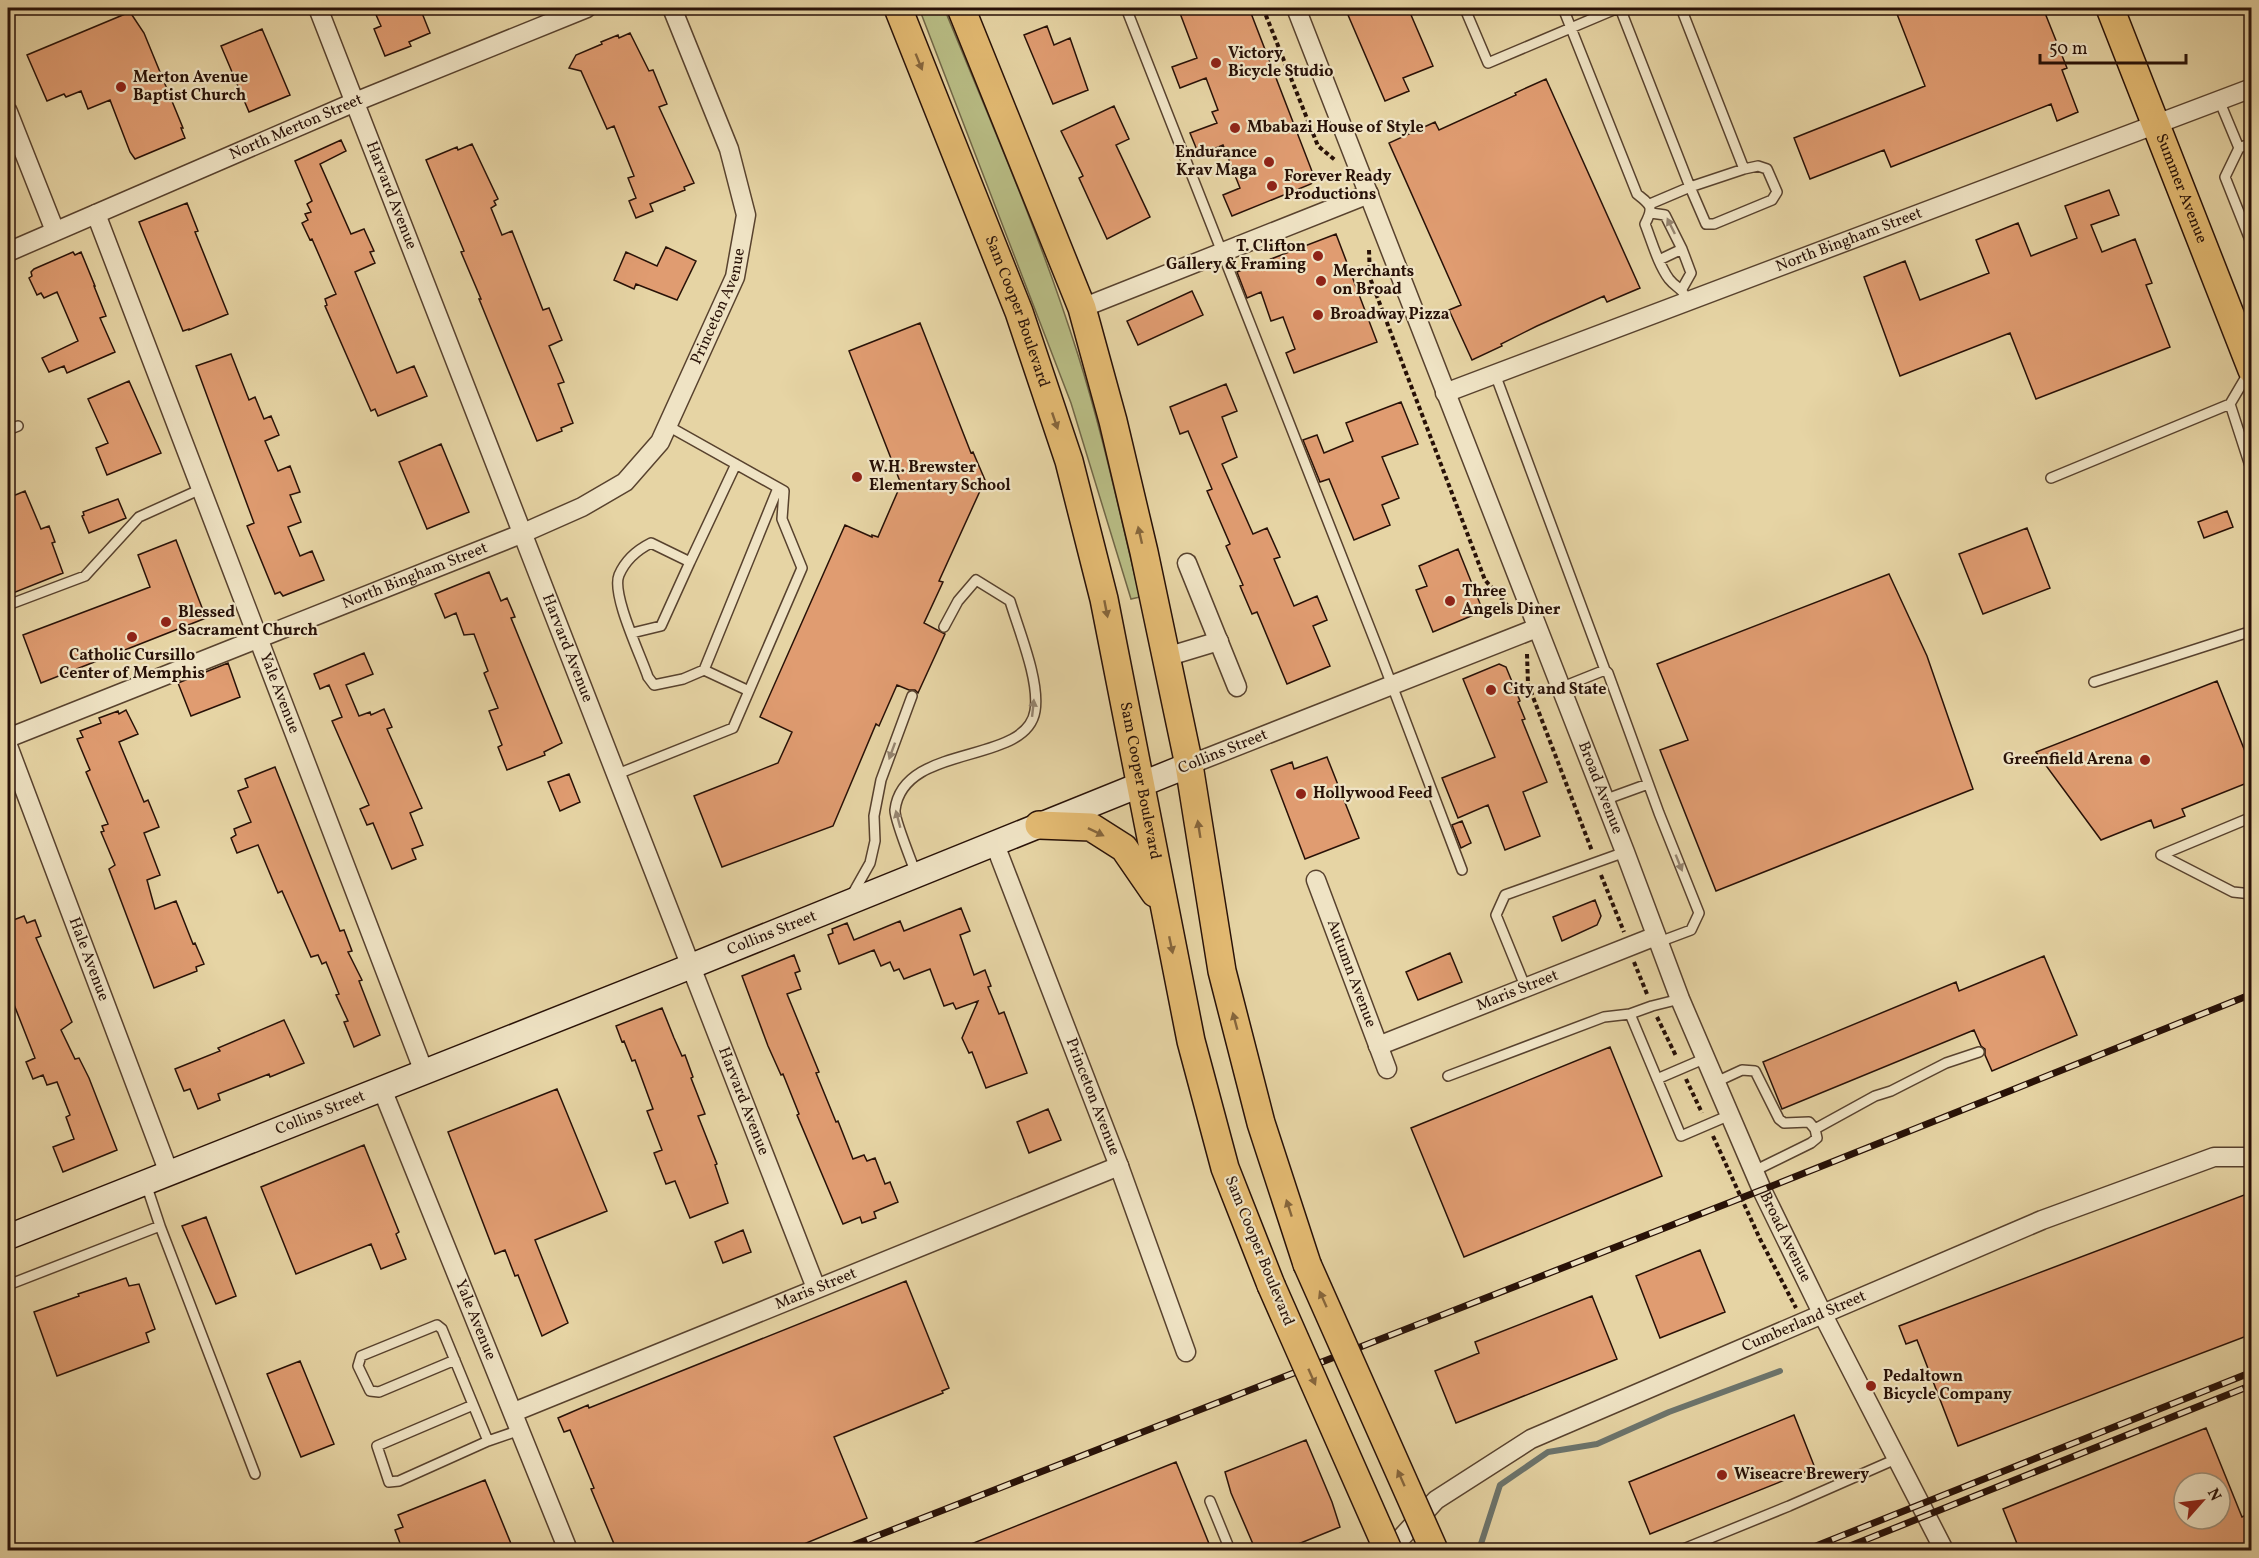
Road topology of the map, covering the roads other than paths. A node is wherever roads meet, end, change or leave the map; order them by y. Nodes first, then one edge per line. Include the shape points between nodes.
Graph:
1 (318, 8) edge
2 (586, 8) edge
3 (672, 8) edge
4 (898, 8) edge
5 (961, 8) edge
6 (1126, 8) edge
7 (1296, 8) edge
8 (1468, 8) edge
9 (1563, 8) edge
10 (1619, 8) edge
11 (1681, 8) edge
12 (2110, 8) edge
13 (1571, 27) junction
14 (2252, 88) edge
15 (2219, 100) junction
16 (355, 102) junction
17 (8, 112) edge
18 (2156, 123) junction
19 (2252, 143) edge
20 (2239, 148) junction
21 (1744, 169) junction
22 (1690, 187) junction
23 (1369, 194) junction
24 (1650, 209) junction
25 (96, 214) junction
26 (55, 231) junction
27 (2252, 245) edge
28 (1682, 249) junction
29 (8, 252) edge
30 (1222, 253) junction
31 (1659, 260) junction
32 (1685, 295) junction
33 (1082, 308) junction
34 (2251, 369) edge
35 (1495, 374) junction
36 (1445, 393) junction
37 (2230, 404) junction
38 (18, 426) dead end
39 (668, 426) junction
40 (8, 430) edge
41 (736, 464) junction
42 (2252, 472) edge
43 (2051, 478) dead end
44 (778, 488) junction
45 (201, 489) junction
46 (521, 534) junction
47 (690, 561) junction
48 (1187, 562) dead end
49 (8, 605) edge
50 (944, 627) dead end
51 (1529, 631) junction
52 (2252, 631) edge
53 (632, 633) junction
54 (258, 639) junction
55 (1219, 641) junction
56 (1166, 657) junction
57 (704, 670) junction
58 (1605, 670) junction
59 (2094, 682) dead end
60 (1392, 685) junction
61 (1237, 687) dead end
62 (1560, 688) junction
63 (749, 691) junction
64 (912, 696) dead end
65 (8, 738) edge
66 (8, 746) edge
67 (1189, 765) junction
68 (615, 775) junction
69 (1648, 784) junction
70 (1139, 785) junction
71 (1604, 800) junction
72 (2252, 817) edge
73 (1039, 825) junction
74 (994, 842) junction
75 (1625, 852) junction
76 (1462, 870) dead end
77 (916, 874) junction
78 (1316, 880) dead end
79 (2252, 894) edge
80 (847, 903) junction
81 (1163, 907) junction
82 (1657, 939) junction
83 (690, 967) junction
84 (1525, 986) junction
85 (1680, 999) junction
86 (1630, 1014) junction
87 (1378, 1046) junction
88 (1979, 1052) dead end
89 (1706, 1059) junction
90 (1387, 1069) dead end
91 (424, 1072) junction
92 (1448, 1076) dead end
93 (1657, 1079) junction
94 (1716, 1082) junction
95 (382, 1089) junction
96 (1730, 1115) junction
97 (1815, 1129) junction
98 (2252, 1157) edge
99 (1119, 1167) junction
100 (1754, 1171) junction
101 (170, 1173) junction
102 (145, 1182) junction
103 (160, 1226) junction
104 (8, 1237) edge
105 (8, 1286) edge
106 (816, 1288) junction
107 (1823, 1315) junction
108 (1186, 1352) dead end
109 (455, 1360) junction
110 (473, 1405) junction
111 (514, 1412) junction
112 (520, 1430) junction
113 (488, 1441) junction
114 (1896, 1459) junction
115 (255, 1474) dead end
116 (1210, 1501) dead end
117 (568, 1551) edge
118 (1230, 1551) edge
119 (1389, 1551) edge
120 (1434, 1551) edge
121 (1681, 1551) edge
122 (1944, 1551) edge

1 - 16 street, Harvard Avenue
2 - 16 street, North Merton Street
3 - 39 street, Princeton Avenue via 729,149 746,214 735,277
4 -> 70 main road, Sam Cooper Boulevard via 1019,312 1069,461 1104,599
5 - 33 main road
6 - 30 lane
7 - 23 street, Broad Avenue
8 - 13 lane via 1465,9 1488,63
9 - 13 lane
10 - 13 lane
10 - 22 lane
11 - 21 lane
12 - 18 main road, Summer Avenue
13 - 24 lane via 1637,194
14 - 15 street, North Bingham Street
15 - 18 street, North Bingham Street
15 - 20 lane
16 - 25 street, North Merton Street
16 - 46 street, Harvard Avenue
17 - 26 street
18 - 32 street, North Bingham Street
18 - 34 main road, Summer Avenue
19 - 20 lane
20 - 27 lane via 2225,177
21 - 22 lane
21 - 22 lane via 1767,169 1777,192 1772,200 1714,224 1706,224
22 - 24 lane
23 - 30 street
23 - 36 street, Broad Avenue
28 -> 24 lane via 1665,215
24 - 31 lane via 1645,224
25 - 26 street, North Merton Street
25 - 45 street, Yale Avenue
26 - 29 street, North Merton Street
28 - 31 lane
28 - 32 lane via 1691,273
30 - 33 street
30 - 60 lane
31 - 32 lane via 1670,280
32 - 35 street, North Bingham Street
56 -> 33 main road via 1113,421
34 - 37 lane
35 - 36 street, North Bingham Street
35 - 58 lane
36 - 51 street, Broad Avenue
37 - 42 lane
37 - 43 lane
38 - 40 lane
39 - 41 lane
39 - 46 street, Princeton Avenue via 660,442 625,482 582,507
41 - 44 lane
41 - 47 lane
44 - 57 lane
44 - 63 lane via 784,491 782,519 802,568
45 - 49 lane via 139,517 85,576
45 - 54 street, Yale Avenue
46 - 54 street, North Bingham Street
46 - 68 street, Harvard Avenue
47 - 53 lane via 661,626
47 - 53 lane via 651,543 636,551 618,577 617,595
48 - 55 street
77 -> 50 lane via 895,811 905,782 929,768 1014,739 1030,724 1035,711 1033,678 1010,601 976,580 958,601
51 - 60 street, Collins Street
51 - 62 street, Broad Avenue
52 - 59 lane
53 - 57 lane via 654,685
54 - 65 street, North Bingham Street
54 - 91 street, Yale Avenue
55 - 56 street
55 - 61 street
56 - 67 main road
57 - 63 lane
58 - 62 lane
58 - 69 lane
60 - 67 street, Collins Street
60 - 76 lane
62 - 71 street, Broad Avenue
63 - 68 lane via 733,728
64 -> 80 lane via 881,780 870,863
66 - 101 street, Hale Avenue
67 - 70 street, Collins Street
120 -> 67 main road, bridge via 1307,1264 1261,1123 1222,971
68 - 83 street, Harvard Avenue
69 - 71 lane
69 -> 82 lane via 1699,913 1691,930
70 - 73 street, Collins Street
70 - 81 main road, Sam Cooper Boulevard
71 - 75 street, Broad Avenue
72 - 79 lane via 2161,855 2233,892
73 - 74 street, Collins Street
73 -> 81 main road via 1091,827 1125,848
74 - 77 street, Collins Street
74 - 99 street, Princeton Avenue
75 - 82 street, Broad Avenue
75 - 84 lane via 1505,895 1496,915
77 - 80 street, Collins Street
78 - 87 street, Autumn Avenue
80 - 83 street, Collins Street
81 -> 119 main road, Sam Cooper Boulevard, bridge via 1191,1041 1225,1168 1271,1285
82 - 84 street, Maris Street
82 - 85 street, Broad Avenue
83 - 91 street, Collins Street
83 - 106 street, Harvard Avenue
84 - 87 street, Maris Street
85 - 86 lane
85 - 89 street, Broad Avenue
86 - 92 lane via 1604,1017
86 - 93 lane
87 - 90 street, Autumn Avenue
88 - 97 lane via 1875,1096
89 - 93 lane
89 - 94 street, Broad Avenue
91 - 95 street, Collins Street
93 - 96 lane via 1681,1136
94 - 96 street, Broad Avenue
94 - 97 lane via 1742,1070 1755,1071 1779,1119 1784,1123 1809,1122
95 - 101 street, Collins Street
95 - 111 street, Yale Avenue
96 - 100 street, Broad Avenue
97 - 100 lane via 1817,1138 1811,1143
98 - 107 street, Cumberland Street via 2214,1157 2042,1220
99 - 106 street, Maris Street
99 - 108 street, Princeton Avenue
100 - 107 street, Broad Avenue
101 - 102 street, Collins Street
102 - 103 lane
102 - 104 street, Collins Street
103 - 105 lane
103 - 115 lane
106 - 111 street, Maris Street
107 - 114 street, Broad Avenue
107 - 119 street, Cumberland Street via 1531,1439 1436,1500
109 - 109 lane via 437,1325 361,1356 358,1366 370,1391 379,1392
109 - 110 lane
110 - 113 lane
110 - 113 lane via 376,1446 389,1482
111 - 112 street, Yale Avenue
112 - 113 lane
112 - 117 street, Yale Avenue
114 - 121 lane
114 - 122 street, Broad Avenue
116 - 118 lane

